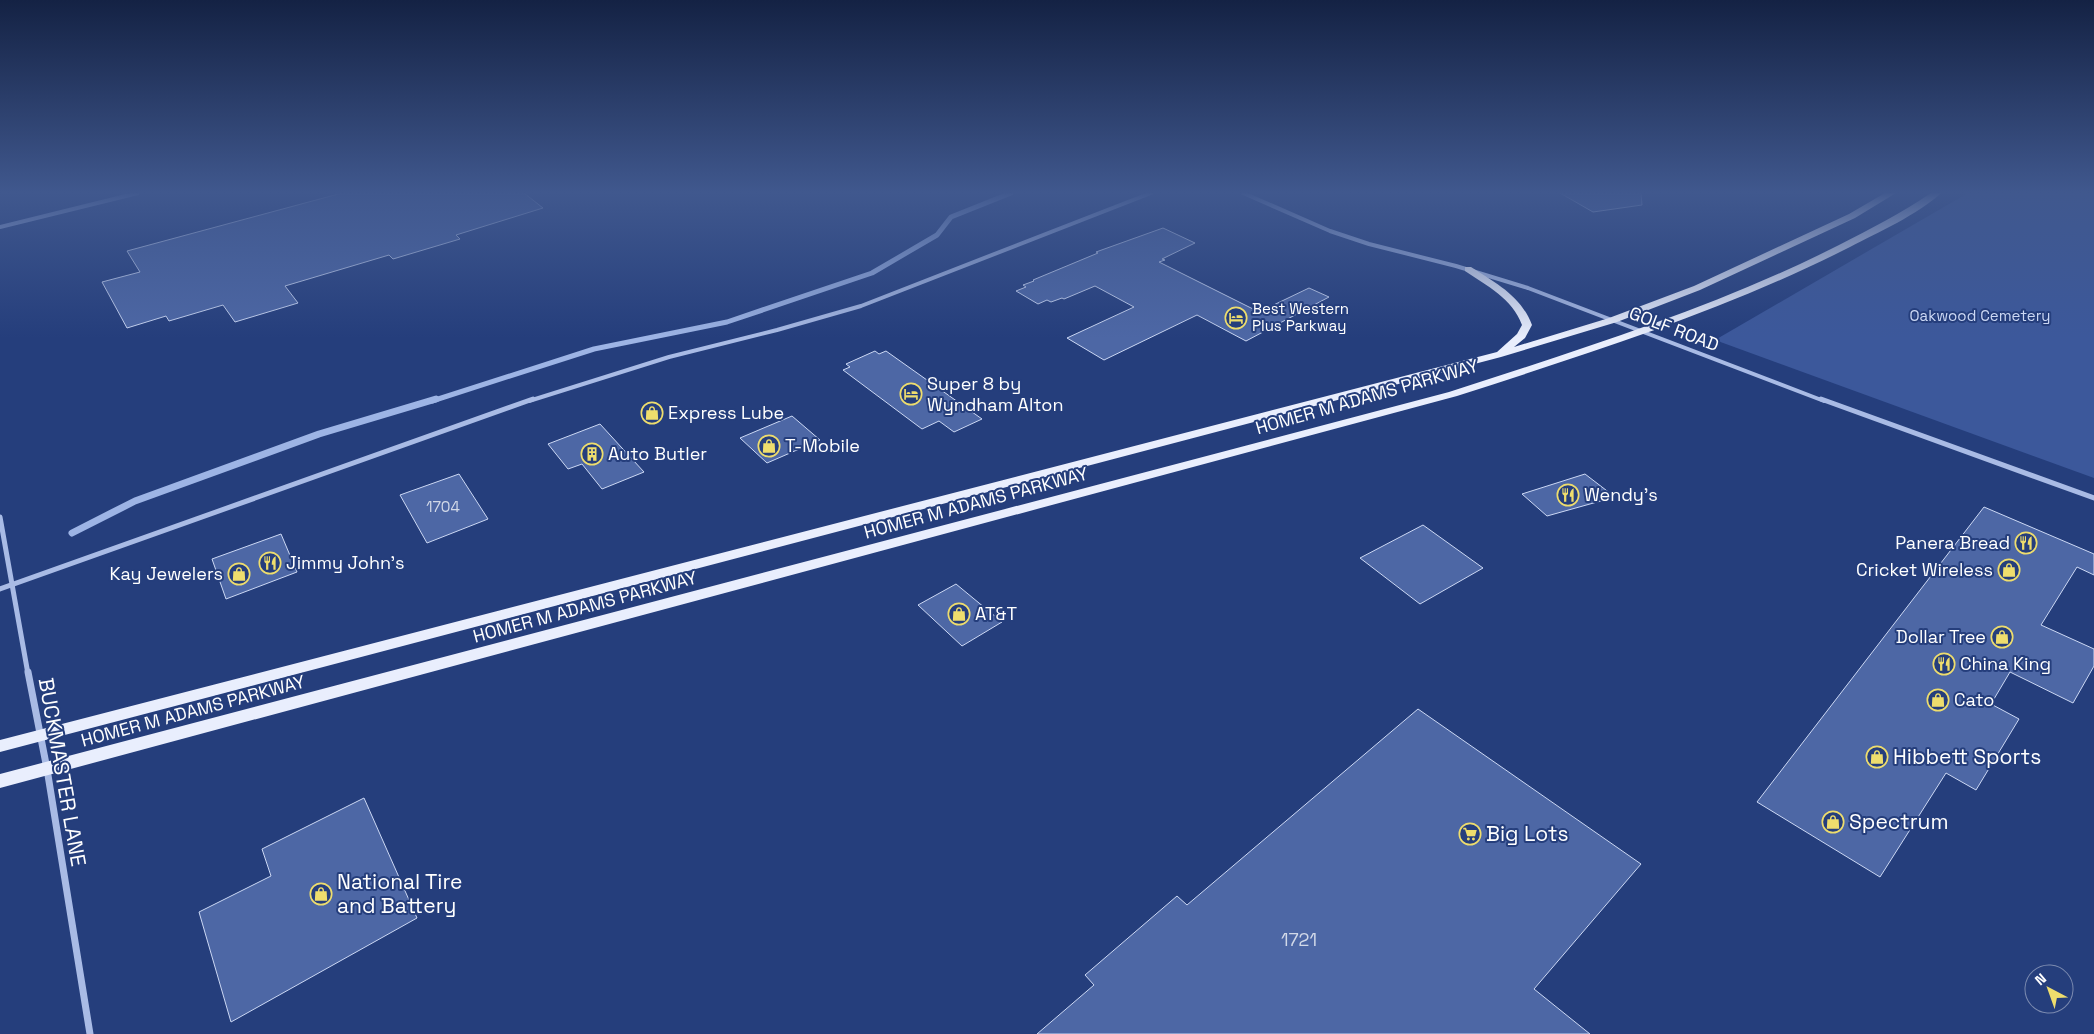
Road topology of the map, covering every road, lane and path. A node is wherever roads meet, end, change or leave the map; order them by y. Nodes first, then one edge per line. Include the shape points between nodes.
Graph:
1 (1027, 241) edge
2 (1361, 241) edge
3 (1798, 241) edge
4 (1854, 241) edge
5 (1468, 269) junction
6 (1613, 320) junction
7 (1644, 331) junction
8 (1497, 355) junction
9 (2094, 498) edge
10 (0, 517) edge
11 (13, 584) junction
12 (0, 589) edge
13 (39, 736) junction
14 (0, 746) edge
15 (47, 769) junction
16 (0, 781) edge
17 (90, 1034) edge

1 - 11 street via 861,306 669,356 559,390
2 - 5 street, GOLF ROAD
3 - 6 main road, HOMER M ADAMS PARKWAY via 1697,288
4 - 7 main road, HOMER M ADAMS PARKWAY via 1783,277
5 - 6 street, GOLF ROAD
5 - 8 main road via 1502,293 1524,314 1527,325 1521,336
6 - 7 street, GOLF ROAD
6 - 8 main road, HOMER M ADAMS PARKWAY
7 - 9 street, GOLF ROAD via 1778,384
7 - 15 main road, HOMER M ADAMS PARKWAY via 1453,394 1302,436
8 - 13 main road, HOMER M ADAMS PARKWAY
10 - 11 street, BUCKMASTER LANE
11 - 12 street
11 - 13 street, BUCKMASTER LANE
13 - 14 main road, HOMER M ADAMS PARKWAY
13 - 15 street, BUCKMASTER LANE
15 - 16 main road, HOMER M ADAMS PARKWAY
15 - 17 street, BUCKMASTER LANE

